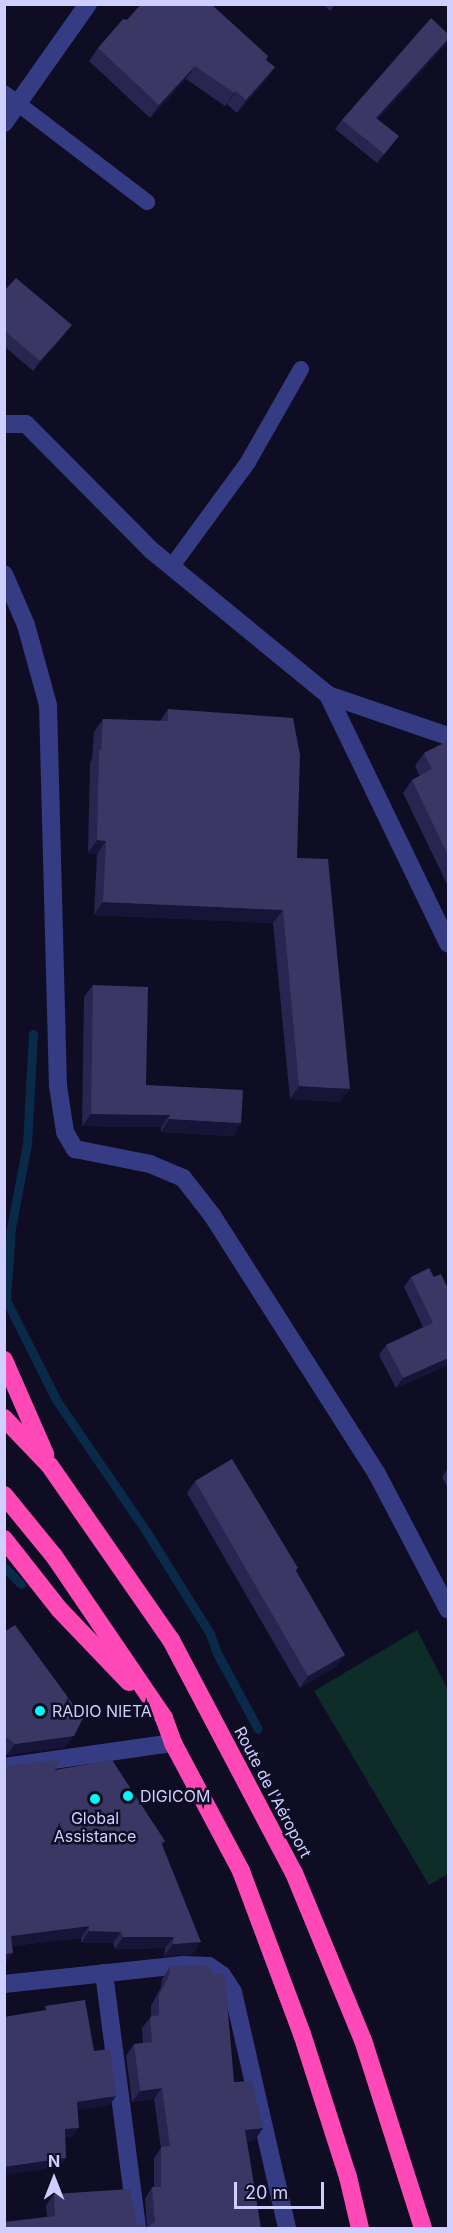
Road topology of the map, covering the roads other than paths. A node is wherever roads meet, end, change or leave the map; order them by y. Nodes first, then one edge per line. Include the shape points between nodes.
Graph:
1 (88, 4) edge
2 (11, 99) edge
3 (4, 123) edge
4 (147, 202) dead end
5 (301, 369) dead end
6 (4, 424) edge
7 (172, 566) junction
8 (4, 573) edge
9 (328, 695) junction
10 (448, 736) edge
11 (448, 943) edge
12 (4, 1360) edge
13 (4, 1418) edge
14 (50, 1466) junction
15 (4, 1495) edge
16 (4, 1539) edge
17 (448, 1609) edge
18 (164, 1718) junction
19 (173, 1743) junction
20 (4, 1767) edge
21 (104, 1973) junction
22 (4, 1984) edge
23 (137, 2229) edge
24 (287, 2229) edge
25 (360, 2229) edge
26 (423, 2229) edge

1 - 2 street
2 - 3 street
2 - 4 lane
5 - 7 lane via 248,462
6 - 7 street via 26,424 151,550
7 - 9 street
8 - 17 street via 26,625 48,705 58,1086 65,1132 75,1149 150,1164 183,1178 212,1215 377,1474
9 - 10 street
9 - 11 street
12 - 14 highway
13 - 14 highway, Route de l'Aéroport
14 - 26 highway, Route de l'Aéroport via 171,1640 294,1874 363,2040
15 - 18 highway via 54,1556
16 - 18 highway via 59,1609
18 - 19 highway
19 - 20 street
19 - 25 highway via 241,1871 302,2034 348,2177
21 - 22 street
21 - 23 street
21 - 24 street via 183,1965 209,1966 222,1975 233,1992

